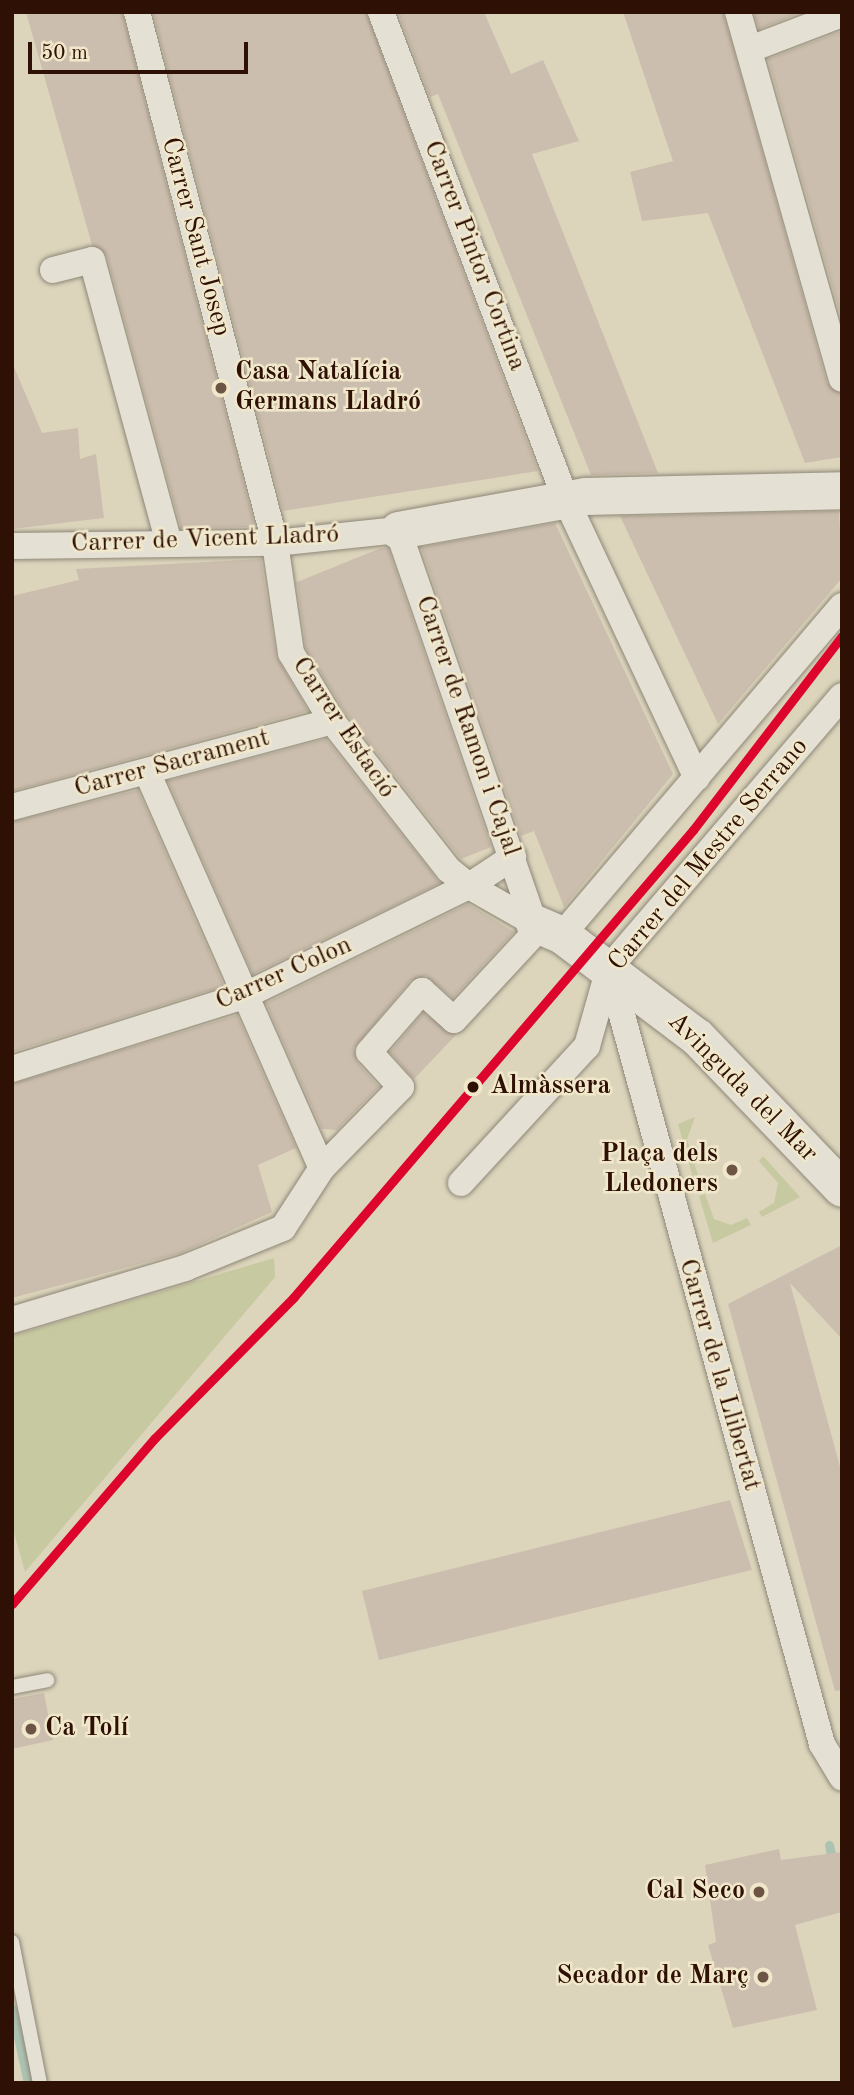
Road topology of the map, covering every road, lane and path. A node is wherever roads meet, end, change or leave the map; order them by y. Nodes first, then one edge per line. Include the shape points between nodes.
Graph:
1 (137, 12) edge
2 (381, 12) edge
3 (738, 12) edge
4 (842, 14) edge
5 (753, 48) junction
6 (53, 270) dead end
7 (842, 379) edge
8 (842, 490) edge
9 (566, 500) junction
10 (398, 530) junction
11 (168, 540) junction
12 (275, 543) junction
13 (12, 546) edge
14 (842, 606) edge
15 (842, 696) edge
16 (332, 721) junction
17 (147, 772) junction
18 (696, 778) junction
19 (12, 807) edge
20 (513, 857) junction
21 (469, 886) junction
22 (546, 928) junction
23 (609, 968) junction
24 (244, 996) junction
25 (12, 1069) edge
26 (322, 1168) junction
27 (461, 1183) dead end
28 (842, 1188) edge
29 (12, 1320) edge
30 (47, 1680) dead end
31 (12, 1687) edge
32 (841, 1777) edge
33 (12, 1942) edge
34 (40, 2083) edge

1 - 12 street, Carrer Sant Josep
2 - 9 street, Carrer Pintor Cortina
3 - 5 street
4 - 5 street
5 - 7 street
6 - 11 street via 92,260
8 - 9 street
9 - 10 street
9 - 18 street, Carrer Pintor Cortina
10 - 12 street, Carrer de Vicent Lladró
10 - 20 street, Carrer de Ramon i Cajal
11 - 12 street, Carrer de Vicent Lladró
11 - 13 street, Carrer de Vicent Lladró
12 - 16 street, Carrer Estació via 291,653
14 - 18 street
15 - 23 street, Carrer del Mestre Serrano
16 - 17 street, Carrer Sacrament
16 - 21 street, Carrer Estació via 414,831
17 - 19 street, Carrer Sacrament
17 - 24 street
18 - 22 street
20 - 21 street, Carrer Colon
20 - 22 street, Carrer de Ramon i Cajal
21 - 22 street
21 - 24 street, Carrer Colon
22 - 23 street, Avinguda del Mar
22 - 26 street via 454,1020 422,991 369,1052 401,1087
23 - 27 street, Carrer del Mestre Serrano via 587,1046
23 - 28 street, Avinguda del Mar via 698,1037
23 - 32 street, Carrer de la Llibertat via 822,1744
24 - 25 street, Carrer Colon
24 - 26 street
26 - 29 street via 301,1193 283,1228 185,1268
30 - 31 lane
33 - 34 lane

